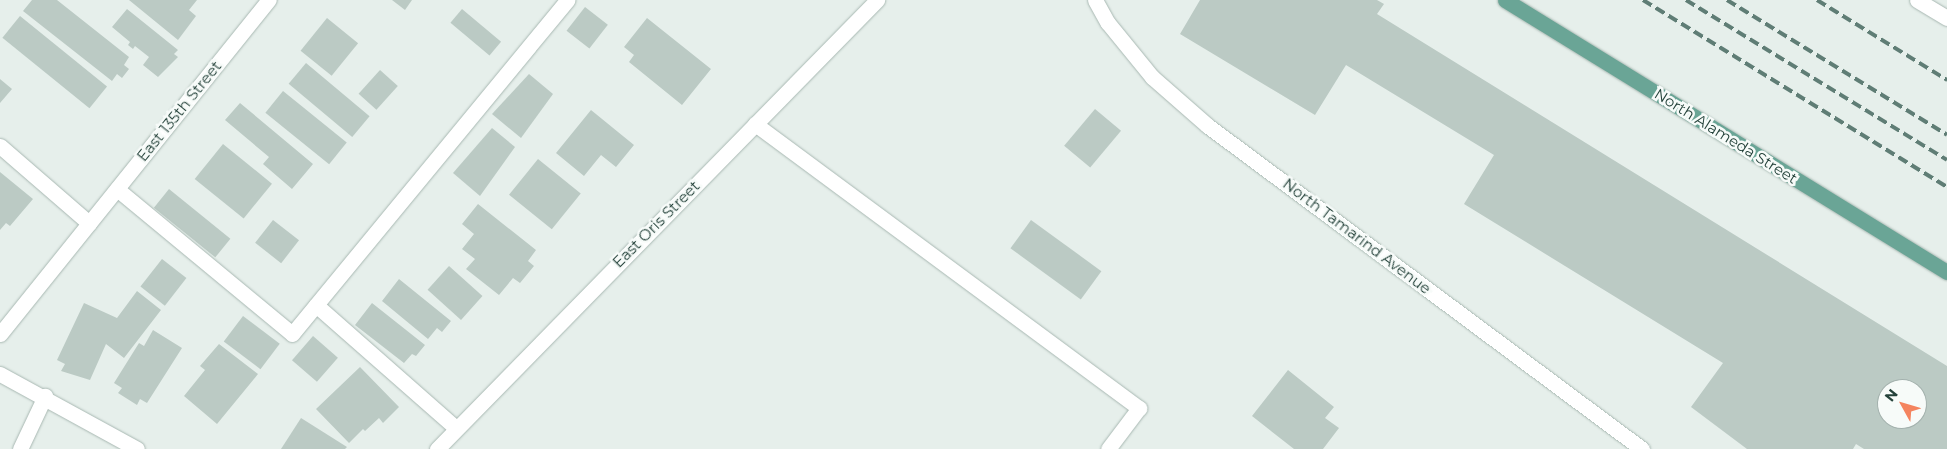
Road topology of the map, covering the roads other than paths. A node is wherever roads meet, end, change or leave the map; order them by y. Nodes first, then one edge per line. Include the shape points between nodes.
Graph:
1 (268, 0) edge
2 (567, 0) edge
3 (876, 0) edge
4 (1095, 0) edge
5 (1505, 0) edge
6 (1917, 0) edge
7 (1947, 18) edge
8 (755, 124) junction
9 (0, 146) edge
10 (117, 189) junction
11 (89, 223) junction
12 (1947, 272) edge
13 (316, 305) junction
14 (0, 334) edge
15 (0, 374) edge
16 (45, 396) junction
17 (456, 428) junction
18 (20, 449) edge
19 (137, 449) edge
20 (437, 449) edge
21 (1108, 449) edge
22 (1642, 449) edge

1 - 10 street, East 135th Street
2 - 13 street
3 - 8 street, East Oris Street
4 - 22 street, North Tamarind Avenue via 1108,23 1152,77 1208,126
5 - 12 main road, North Alameda Street
6 - 7 street
8 - 17 street, East Oris Street
8 - 21 street via 1140,408
9 - 11 street
10 - 11 street, East 135th Street
10 - 13 street via 292,334
11 - 14 street, East 135th Street
13 - 17 street
15 - 16 street
16 - 18 street
16 - 19 street
17 - 20 street, East Oris Street

